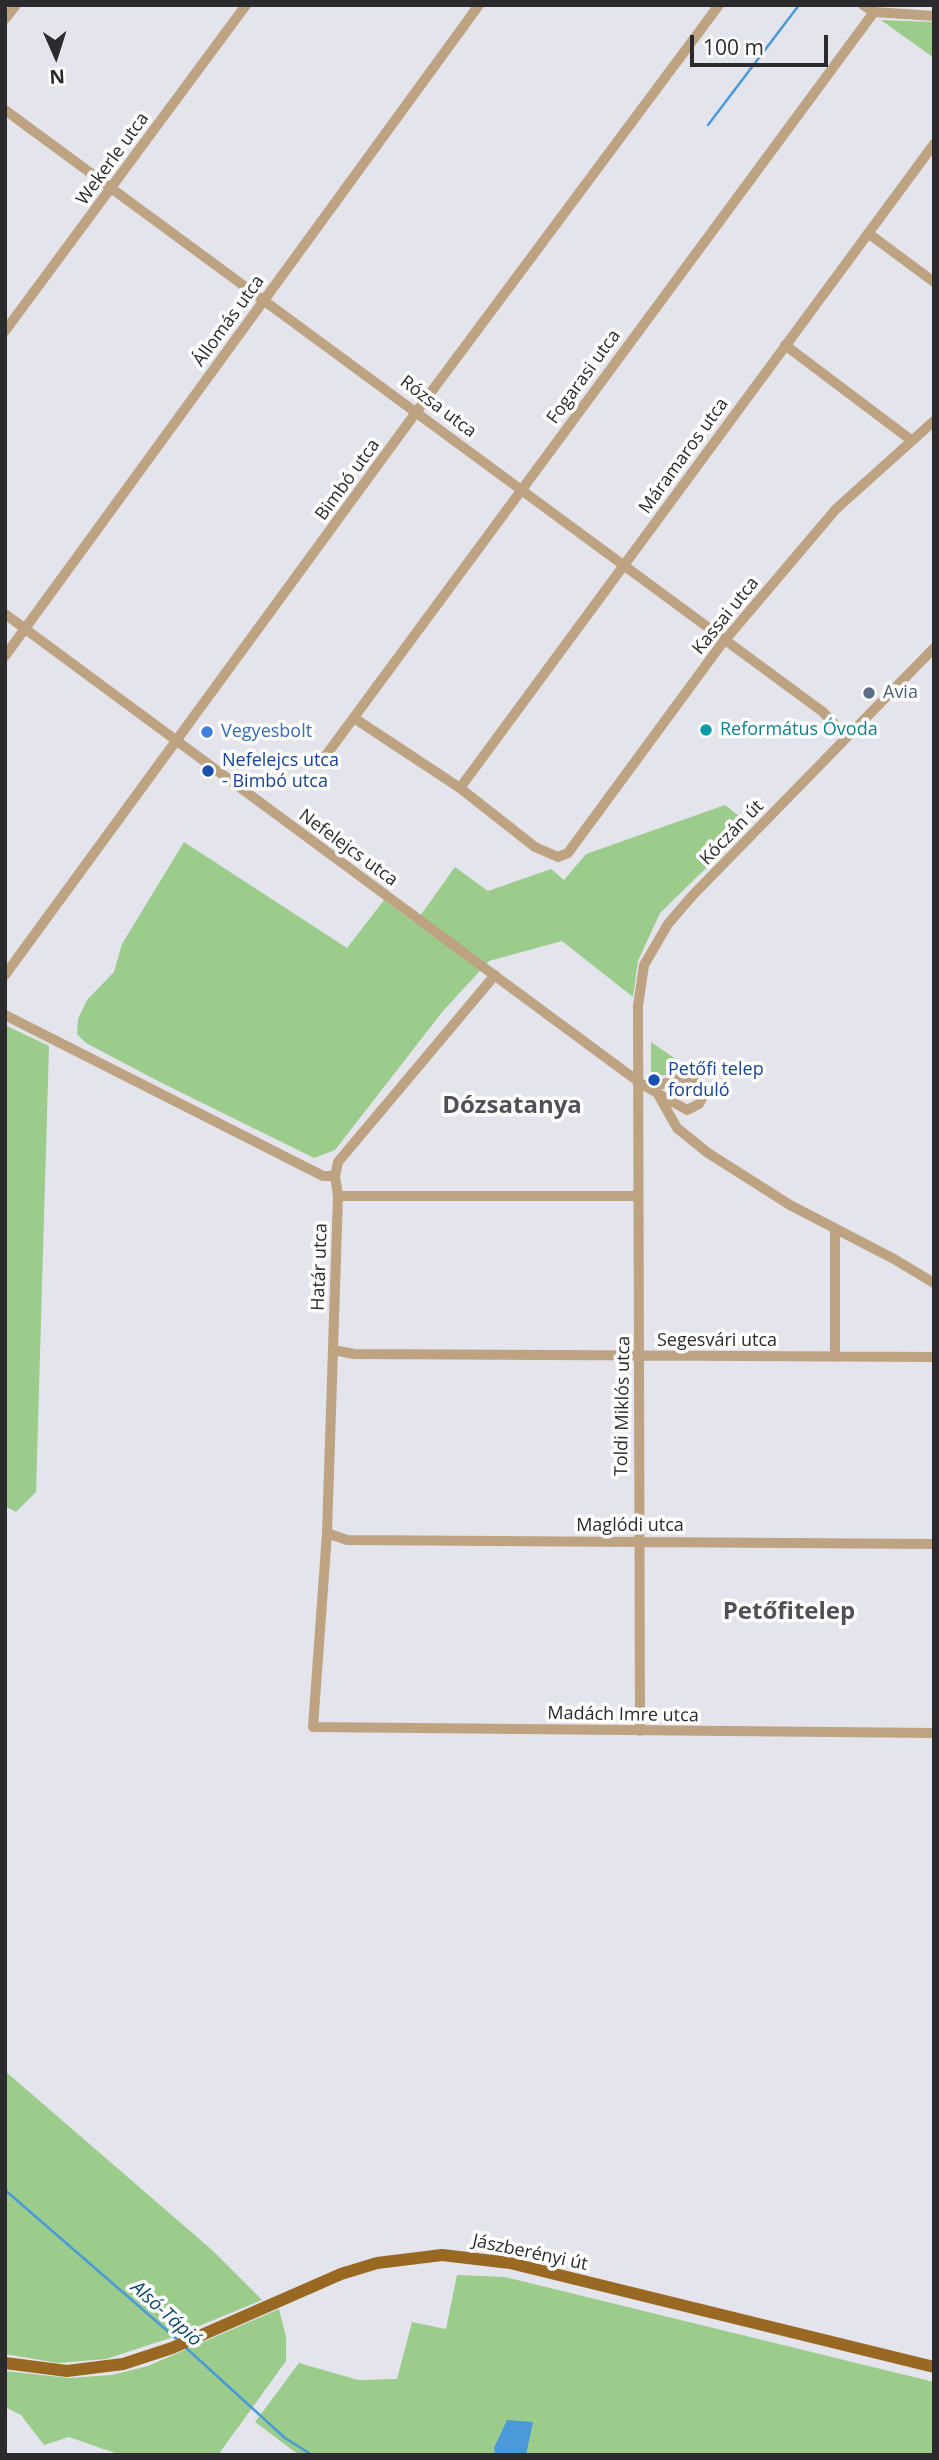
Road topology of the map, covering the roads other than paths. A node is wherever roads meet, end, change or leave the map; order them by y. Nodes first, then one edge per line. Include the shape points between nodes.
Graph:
1 (16, 5) edge
2 (246, 5) edge
3 (479, 5) edge
4 (719, 5) edge
5 (863, 5) edge
6 (874, 12) junction
7 (934, 16) edge
8 (5, 19) edge
9 (5, 110) edge
10 (934, 144) edge
11 (111, 189) junction
12 (868, 233) junction
13 (934, 282) edge
14 (265, 299) junction
15 (5, 331) edge
16 (785, 345) junction
17 (417, 411) junction
18 (934, 421) edge
19 (911, 440) junction
20 (522, 489) junction
21 (623, 565) junction
22 (5, 614) edge
23 (25, 629) junction
24 (725, 640) junction
25 (934, 648) edge
26 (5, 656) edge
27 (354, 718) junction
28 (847, 737) junction
29 (176, 741) junction
30 (321, 762) dead end
31 (460, 788) junction
32 (5, 975) edge
33 (495, 975) junction
34 (5, 1015) edge
35 (641, 1083) junction
36 (654, 1092) junction
37 (335, 1176) junction
38 (338, 1196) junction
39 (639, 1196) junction
40 (835, 1229) junction
41 (934, 1283) edge
42 (333, 1350) junction
43 (639, 1357) junction
44 (835, 1357) junction
45 (934, 1357) edge
46 (327, 1533) junction
47 (637, 1541) junction
48 (934, 1544) edge
49 (313, 1727) joint
50 (640, 1731) junction
51 (934, 1732) edge
52 (5, 2362) edge
53 (934, 2367) edge

1 - 8 street
2 - 11 street, Wekerle utca
3 - 14 street, Állomás utca
4 - 17 street, Bimbó utca
5 - 6 street
6 - 7 street
6 - 20 street, Fogarasi utca
9 - 11 street, Rózsa utca
10 - 12 street, Máramaros utca
11 - 14 street, Rózsa utca
11 - 15 street, Wekerle utca
12 - 13 street
12 - 16 street, Máramaros utca
14 - 17 street, Rózsa utca
14 - 23 street, Állomás utca
16 - 19 street
16 - 21 street, Máramaros utca
17 - 20 street, Rózsa utca
17 - 29 street, Bimbó utca
18 - 19 street, Kassai utca
19 - 24 street, Kassai utca via 836,509
20 - 21 street, Rózsa utca
20 - 27 street, Fogarasi utca
21 - 24 street, Rózsa utca
21 - 31 street, Máramaros utca
22 - 23 street, Nefelejcs utca
23 - 26 street, Állomás utca
23 - 29 street, Nefelejcs utca
24 - 28 street, Rózsa utca via 823,712
24 - 31 street, Kassai utca via 568,853 548,855
25 - 28 street, Kóczán út
27 - 30 street, Fogarasi utca
27 - 31 street
28 - 35 street, Kóczán út via 692,896 659,937 644,965 639,992
29 - 32 street, Bimbó utca
29 - 33 street, Nefelejcs utca
33 - 35 street, Nefelejcs utca
33 - 37 street via 338,1162
34 - 37 street via 323,1176
35 - 36 street, Nefelejcs utca
35 - 36 street, Nefelejcs utca via 656,1086 682,1078 698,1082 702,1098 687,1110
35 - 39 street, Toldi Miklós utca
36 - 40 street via 677,1128 708,1153
37 - 38 street, Határ utca
38 - 39 street
38 - 42 street, Határ utca
39 - 43 street, Toldi Miklós utca
40 - 41 street
40 - 44 street
42 - 43 street, Segesvári utca
42 - 46 street, Határ utca
43 - 44 street, Segesvári utca
43 - 47 street, Toldi Miklós utca
44 - 45 street, Segesvári utca
46 - 47 street, Maglódi utca via 347,1540
46 - 49 street, Határ utca
47 - 48 street, Maglódi utca
47 - 50 street, Toldi Miklós utca
49 - 50 street, Madách Imre utca
50 - 51 street, Madách Imre utca
52 - 53 main road, Jászberényi út via 86,2371 133,2361 190,2341 341,2274 387,2261 442,2255 510,2263

